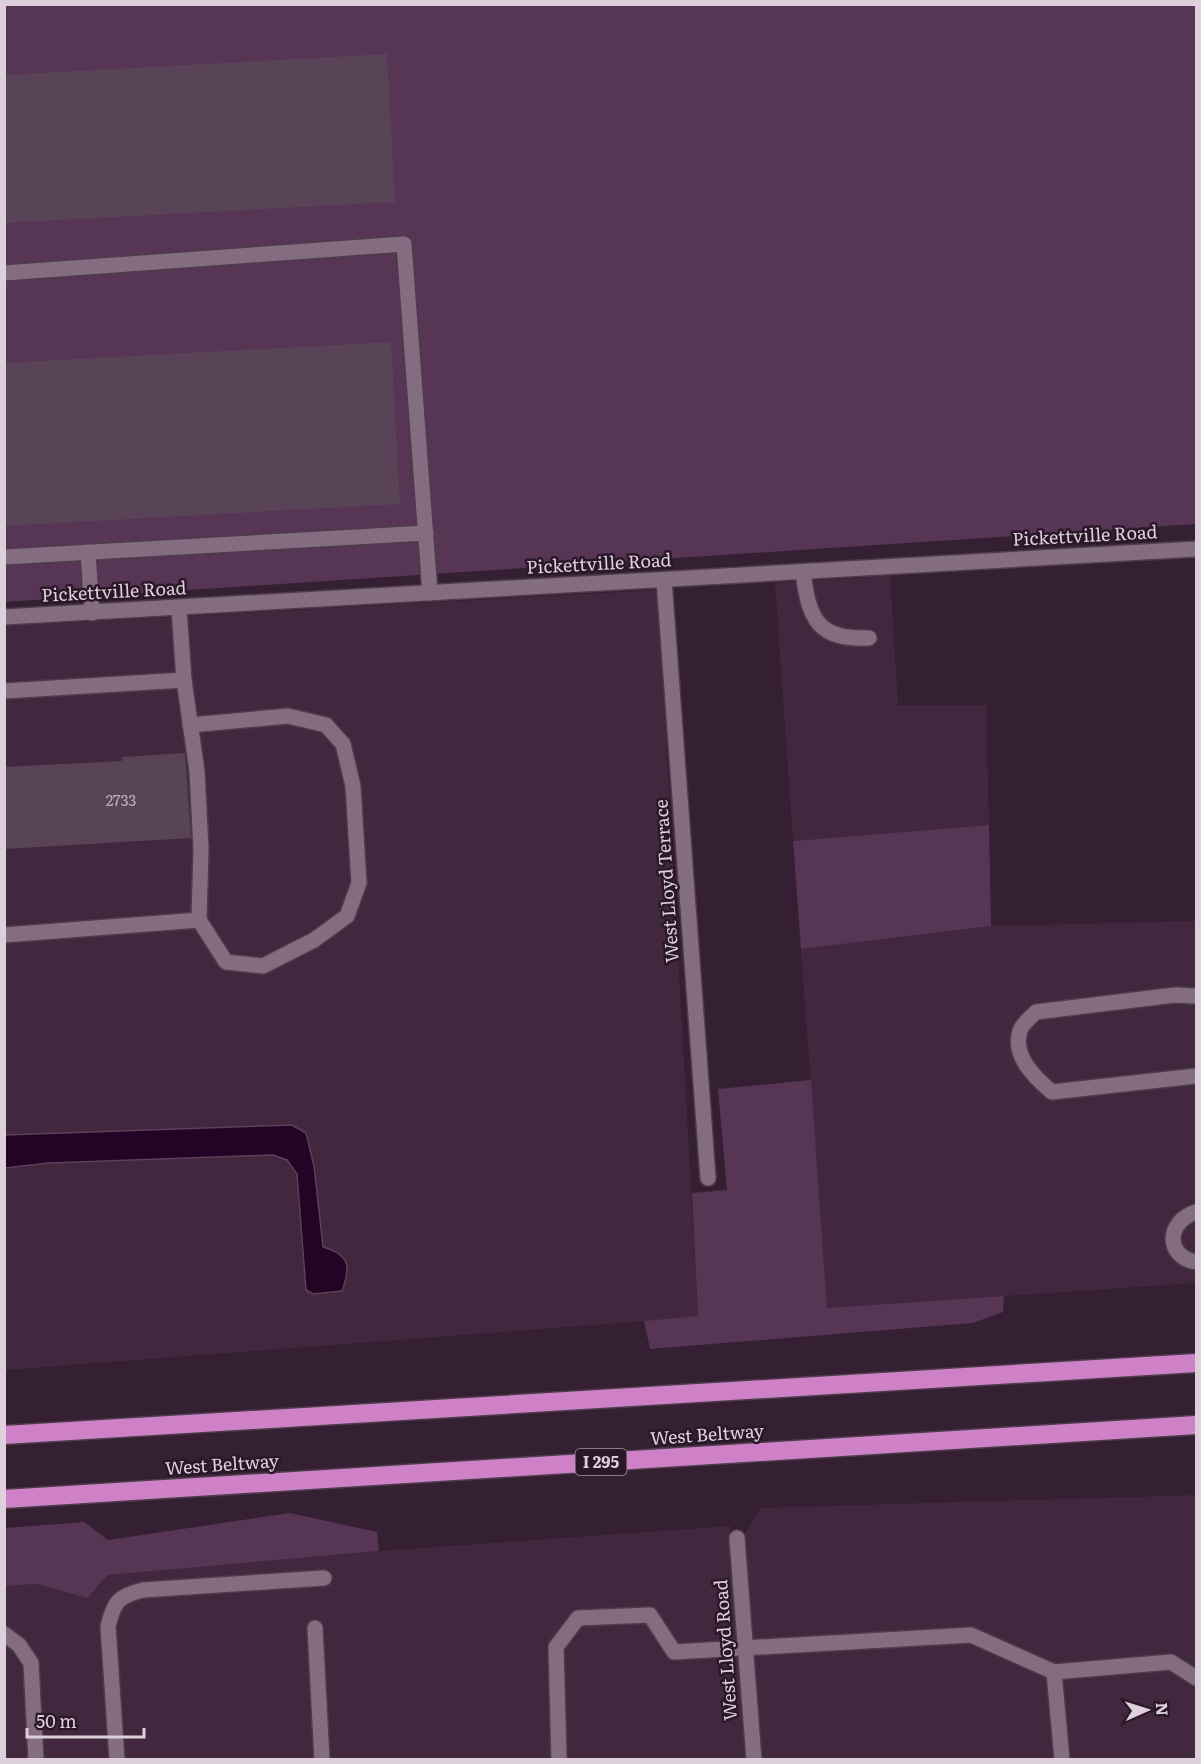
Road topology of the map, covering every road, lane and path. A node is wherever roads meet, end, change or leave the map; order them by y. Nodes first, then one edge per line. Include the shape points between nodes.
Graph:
1 (4, 273) edge
2 (426, 533) junction
3 (1197, 549) edge
4 (88, 552) junction
5 (4, 557) edge
6 (803, 572) junction
7 (664, 580) junction
8 (430, 594) junction
9 (179, 608) junction
10 (92, 613) junction
11 (4, 617) edge
12 (869, 638) dead end
13 (184, 680) junction
14 (4, 691) edge
15 (190, 725) junction
16 (199, 920) junction
17 (4, 935) edge
18 (1197, 996) edge
19 (1197, 1076) edge
20 (708, 1178) dead end
21 (1197, 1212) edge
22 (1197, 1262) edge
23 (1197, 1363) edge
24 (1197, 1425) edge
25 (4, 1435) edge
26 (4, 1499) edge
27 (737, 1538) dead end
28 (324, 1578) dead end
29 (315, 1628) dead end
30 (4, 1634) edge
31 (744, 1647) junction
32 (1054, 1672) junction
33 (1197, 1678) edge
34 (36, 1760) edge
35 (117, 1760) edge
36 (322, 1760) edge
37 (559, 1760) edge
38 (754, 1760) edge
39 (1062, 1760) edge

1 - 2 street via 404,244
2 - 4 street
2 - 8 street
3 - 6 street, Pickettville Road
4 - 5 street
4 - 10 street
6 - 7 street, Pickettville Road
6 - 12 street via 806,599 819,624 840,638
7 - 8 street, Pickettville Road
7 - 20 street, West Lloyd Terrace
8 - 9 street, Pickettville Road
9 - 10 street, Pickettville Road
9 - 13 street
10 - 11 street, Pickettville Road
13 - 14 street
13 - 15 street
15 - 16 street via 200,815
15 - 16 street via 288,716 326,725 343,744 353,786 359,883 347,916 314,940 263,966 226,962
16 - 17 street
18 - 19 street via 1175,995 1036,1012 1020,1030 1019,1051 1034,1077 1052,1092
21 - 22 street via 1177,1223 1172,1237 1176,1251 1186,1260
23 - 25 highway
24 - 26 highway, West Beltway / I 295
27 - 31 street, West Lloyd Road
28 - 35 street via 126,1594 113,1606 108,1626
29 - 36 street
30 - 34 street via 19,1645 31,1663
31 - 32 street via 971,1635
31 - 37 street via 674,1652 650,1615 578,1618 556,1647
31 - 38 street, West Lloyd Road
32 - 33 street via 1171,1662
32 - 39 street

